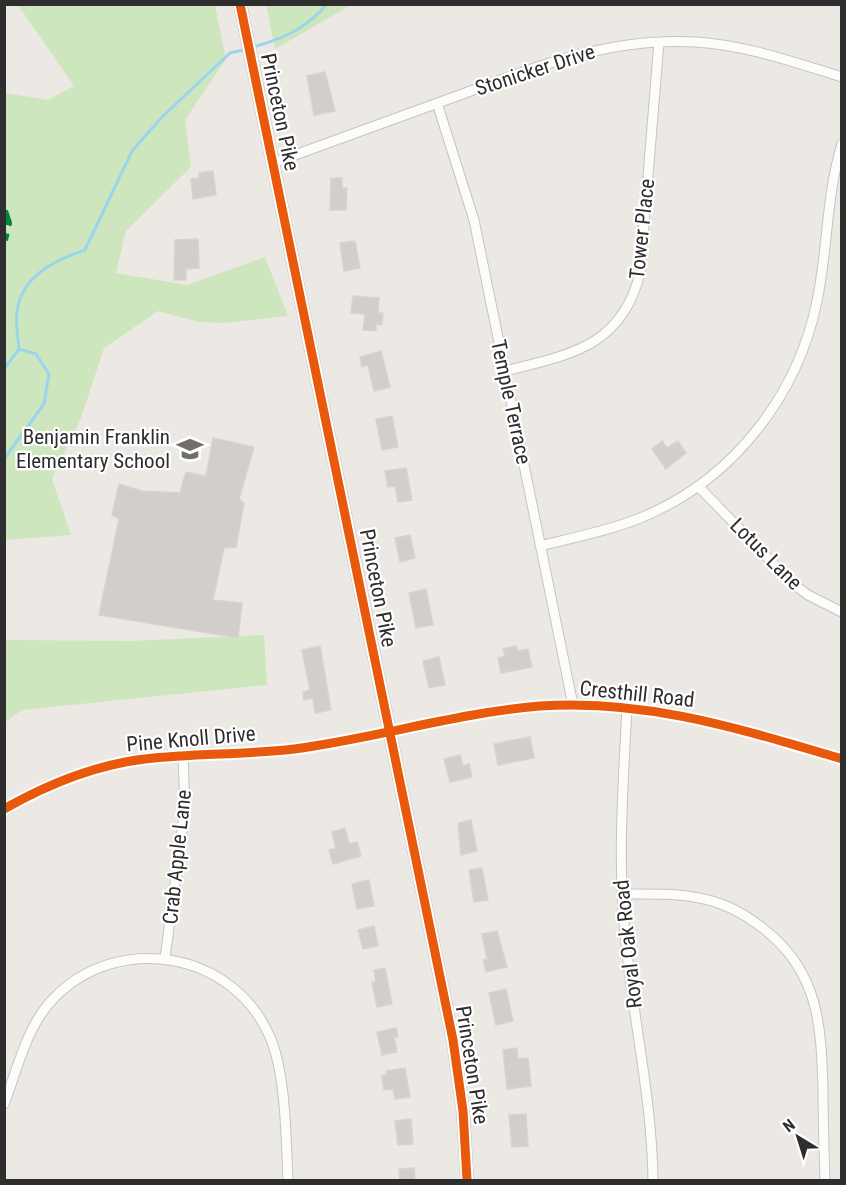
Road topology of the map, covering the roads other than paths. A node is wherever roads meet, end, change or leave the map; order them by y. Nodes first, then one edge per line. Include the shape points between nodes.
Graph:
1 (240, 4) edge
2 (659, 42) junction
3 (842, 77) edge
4 (437, 103) junction
5 (842, 144) edge
6 (273, 164) junction
7 (505, 371) junction
8 (698, 486) junction
9 (540, 546) junction
10 (842, 612) edge
11 (573, 705) junction
12 (627, 707) junction
13 (389, 733) junction
14 (183, 756) junction
15 (842, 759) edge
16 (4, 809) edge
17 (622, 894) junction
18 (165, 958) junction
19 (4, 1104) edge
20 (288, 1180) edge
21 (467, 1180) edge
22 (653, 1180) edge
23 (825, 1180) edge

1 - 6 main road, Princeton Pike
2 - 3 street, Stonicker Drive via 752,50
2 - 4 street, Stonicker Drive via 612,46 560,58
2 - 7 street, Tower Place via 640,273 630,304 613,327 586,348
4 - 6 street, Stonicker Drive
4 - 7 street, Temple Terrace via 474,220
5 - 8 street via 828,214 818,300 803,350 760,427
6 - 13 main road, Princeton Pike
7 - 9 street, Temple Terrace
8 - 9 street via 627,523
8 - 10 street, Lotus Lane via 792,583
9 - 11 street, Temple Terrace
11 - 12 street, Cresthill Road
11 - 13 street, Cresthill Road via 500,711
12 - 15 street, Cresthill Road via 712,721
12 - 17 street, Royal Oak Road via 621,816
13 - 14 street, Pine Knoll Drive via 291,749
13 - 21 main road, Princeton Pike via 453,1040
14 - 16 street, Pine Knoll Drive via 90,770
14 - 18 street, Crab Apple Lane via 185,808
17 - 22 street, Royal Oak Road via 649,1106
17 - 23 street via 682,895 719,903 755,921 798,966 816,1005 821,1032
18 - 19 street via 136,958 98,967 53,998 32,1028
18 - 20 street via 219,978 249,1003 261,1020 279,1071

